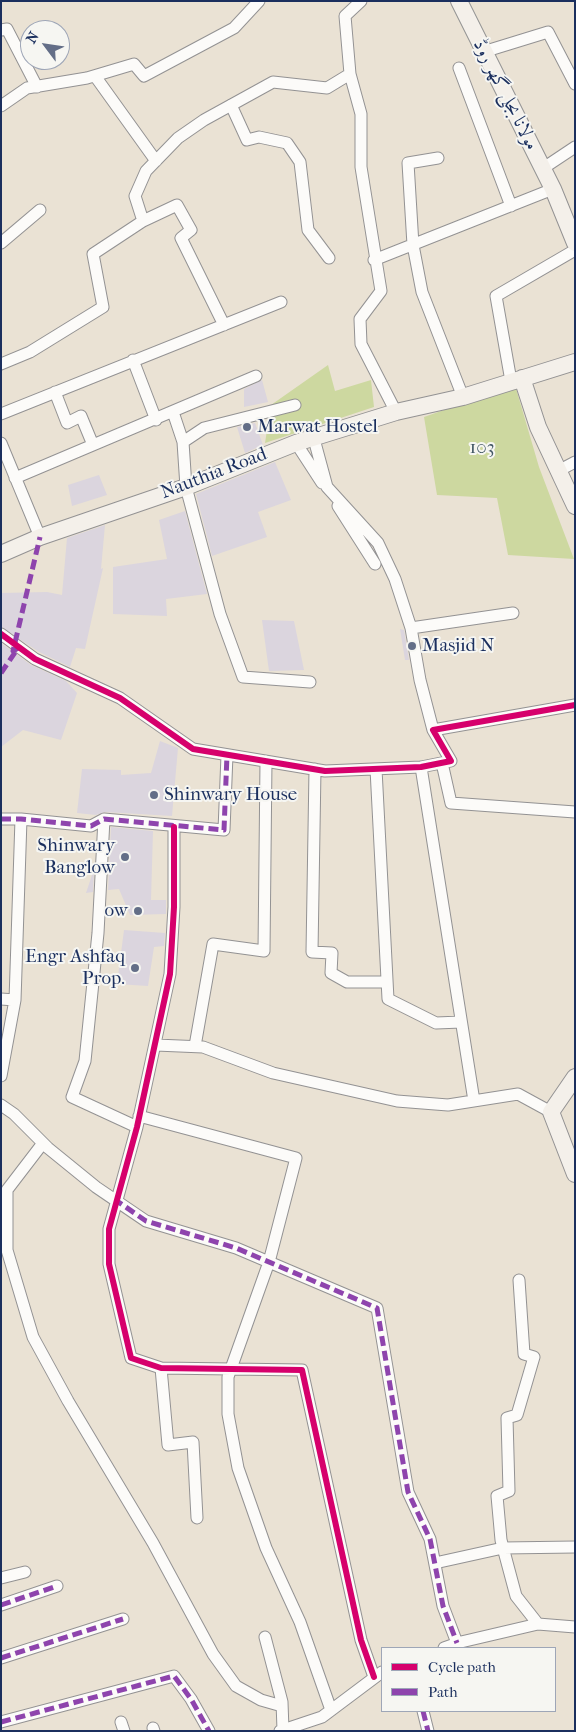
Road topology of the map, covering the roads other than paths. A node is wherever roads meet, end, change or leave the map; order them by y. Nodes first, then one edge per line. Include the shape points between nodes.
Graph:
1 (259, 1) edge
2 (360, 1) edge
3 (459, 1) edge
4 (247, 6) edge
5 (1, 30) edge
6 (483, 52) junction
7 (459, 68) dead end
8 (350, 74) junction
9 (95, 76) junction
10 (575, 84) edge
11 (37, 87) junction
12 (232, 105) junction
13 (1, 106) edge
14 (575, 147) edge
15 (438, 158) dead end
16 (156, 161) junction
17 (542, 169) junction
18 (552, 189) junction
19 (511, 206) junction
20 (40, 210) dead end
21 (143, 221) junction
22 (1, 243) edge
23 (575, 243) edge
24 (414, 245) junction
25 (575, 250) edge
26 (329, 258) dead end
27 (374, 260) junction
28 (281, 302) dead end
29 (224, 325) junction
30 (134, 360) junction
31 (575, 362) edge
32 (1, 364) edge
33 (256, 376) dead end
34 (517, 379) junction
35 (56, 392) junction
36 (462, 397) junction
37 (294, 405) dead end
38 (173, 412) junction
39 (396, 412) junction
40 (1, 414) edge
41 (156, 420) junction
42 (314, 439) junction
43 (183, 442) junction
44 (1, 443) edge
45 (296, 443) junction
46 (92, 445) junction
47 (575, 462) edge
48 (558, 471) junction
49 (15, 478) junction
50 (186, 487) junction
51 (575, 506) edge
52 (40, 537) junction
53 (1, 554) edge
54 (375, 564) dead end
55 (513, 613) dead end
56 (411, 628) junction
57 (1, 634) edge
58 (310, 682) dead end
59 (575, 705) edge
60 (433, 730) junction
61 (227, 755) junction
62 (266, 761) junction
63 (442, 763) junction
64 (421, 767) junction
65 (316, 769) junction
66 (376, 769) junction
67 (575, 812) edge
68 (1, 819) edge
69 (21, 819) junction
70 (104, 819) junction
71 (174, 827) junction
72 (387, 982) junction
73 (1, 1000) edge
74 (15, 1000) junction
75 (461, 1022) junction
76 (156, 1045) junction
77 (195, 1046) junction
78 (1, 1076) edge
79 (575, 1076) edge
80 (474, 1101) junction
81 (1, 1105) edge
82 (551, 1112) junction
83 (138, 1121) junction
84 (43, 1143) junction
85 (575, 1174) edge
86 (1, 1177) edge
87 (13, 1182) junction
88 (117, 1201) junction
89 (4, 1242) edge
90 (270, 1262) junction
91 (519, 1280) dead end
92 (231, 1367) junction
93 (161, 1368) junction
94 (197, 1518) dead end
95 (575, 1547) edge
96 (503, 1548) junction
97 (435, 1563) junction
98 (25, 1572) dead end
99 (1, 1578) edge
100 (57, 1586) dead end
101 (1, 1605) edge
102 (123, 1619) dead end
103 (538, 1624) junction
104 (575, 1627) edge
105 (265, 1638) dead end
106 (457, 1643) junction
107 (447, 1647) edge
108 (1, 1658) edge
109 (378, 1675) edge
110 (282, 1706) junction
111 (331, 1710) junction
112 (423, 1712) edge
113 (1, 1722) edge
114 (282, 1730) edge
115 (209, 1731) edge
116 (428, 1731) edge

1 - 4 street
2 - 8 street via 344,16
3 - 6 main road, مولانا بجلی گھر روڈ
4 - 9 street via 234,28 144,76 134,64
5 - 11 street via 6,29
6 - 10 street via 548,32
6 - 17 main road, مولانا بجلی گھر روڈ
7 - 19 street
8 - 12 street via 327,88 273,82
8 - 27 street via 361,114 361,166
9 - 11 street
9 - 16 street
11 - 13 street via 27,88
12 - 16 street via 178,138
12 - 26 street via 247,140 259,137 288,143 300,162 308,230
14 - 17 street
15 - 24 street via 408,163
16 - 21 street via 146,171 135,196
17 - 18 main road, مولانا بجلی گھر روڈ
18 - 19 street
18 - 23 main road, مولانا بجلی گھر روڈ
19 - 24 street
20 - 22 street
21 - 29 street via 177,206 191,230 181,238
21 - 32 street via 94,254 103,307 30,352
24 - 27 street
24 - 36 street via 422,292
25 - 34 street via 496,296
27 - 39 street via 381,291 360,319 360,344
28 - 29 street
29 - 30 street
30 - 35 street
30 - 41 street
31 - 34 main road, Nauthia Road
33 - 38 street
34 - 36 main road, Nauthia Road
34 - 48 main road
35 - 40 street
35 - 46 street via 67,423 82,416
36 - 39 main road, Nauthia Road
37 - 43 street via 204,428
38 - 41 street
38 - 43 street
39 - 42 main road, Nauthia Road
41 - 46 street
42 - 45 main road, Nauthia Road
42 - 56 street via 328,487 378,544 395,580
43 - 50 street
44 - 49 street
45 - 50 main road, Nauthia Road
45 - 54 street
46 - 49 street
47 - 48 street
48 - 51 main road
49 - 52 street
50 - 52 main road, Nauthia Road
50 - 58 street via 220,614 243,677
52 - 53 main road, Nauthia Road
55 - 56 street
56 - 60 street
57 - 61 street via 35,659 120,698 193,749
59 - 60 street
60 - 63 street via 451,762
61 - 62 street
61 - 71 street via 224,830
62 - 65 street
62 - 77 street via 264,952 213,944
63 - 64 street
63 - 67 street via 451,803
64 - 66 street
64 - 75 street
65 - 66 street
65 - 72 street via 312,952 332,953 331,974 347,982
66 - 72 street
68 - 69 street
69 - 70 street via 91,826
69 - 74 street
70 - 71 street
70 - 83 street via 98,933 85,1061 72,1097
71 - 76 street via 170,974
72 - 75 street via 388,998 436,1023
73 - 74 street
74 - 78 street
75 - 80 street
76 - 77 street
76 - 83 street
77 - 80 street via 273,1073 397,1101 448,1105
79 - 82 main road
80 - 82 street via 518,1094
81 - 84 street
82 - 85 main road
83 - 88 street
83 - 90 street via 296,1158
84 - 87 street
84 - 88 street
86 - 87 street
87 - 89 street via 7,1190
88 - 90 street via 146,1221 236,1248
88 - 93 street via 110,1229 109,1264 131,1358
89 - 110 street via 33,1337 214,1654 236,1686 261,1700
90 - 92 street
90 - 97 street via 376,1308 408,1492 430,1539
91 - 96 street via 524,1354 534,1357 516,1415 506,1418 509,1491 497,1496
92 - 93 street
92 - 109 street via 302,1370 361,1640
92 - 111 street via 228,1414 238,1468 266,1548 300,1622
93 - 94 street via 168,1445 193,1442
95 - 96 street
96 - 97 street
96 - 103 street via 516,1596
97 - 106 street via 444,1606
98 - 99 street
100 - 101 street
102 - 108 street
103 - 104 street
103 - 106 street
105 - 110 street
106 - 107 street
109 - 111 street
110 - 114 street
111 - 114 street via 322,1717
112 - 116 street
113 - 115 street via 174,1676

